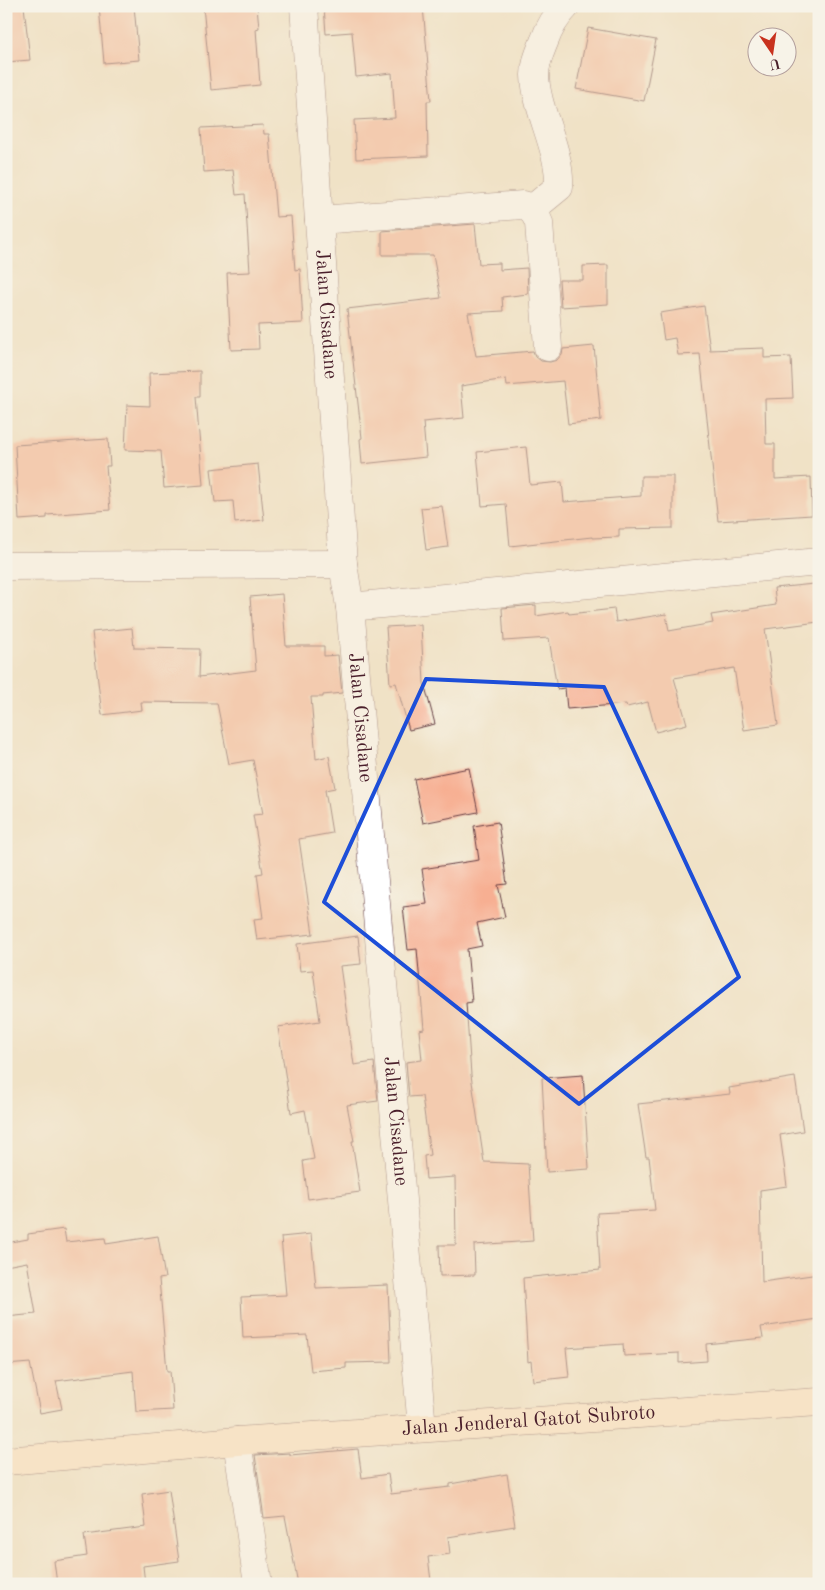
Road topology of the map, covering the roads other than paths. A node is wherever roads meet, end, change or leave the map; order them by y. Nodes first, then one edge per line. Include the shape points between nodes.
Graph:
1 (304, 6) edge
2 (566, 6) edge
3 (531, 210) junction
4 (319, 220) junction
5 (548, 347) dead end
6 (819, 562) edge
7 (344, 564) junction
8 (6, 566) edge
9 (350, 607) junction
10 (819, 1402) edge
11 (422, 1428) junction
12 (237, 1441) junction
13 (6, 1461) edge
14 (258, 1584) edge

1 - 4 street, Jalan Cisadane
2 - 3 street via 550,26 537,59 535,75 558,168 559,187
3 - 4 street via 522,205
3 - 5 street via 539,223
4 - 7 street, Jalan Cisadane
6 - 9 street
7 - 8 street
7 - 9 street, Jalan Cisadane
9 - 11 street, Jalan Cisadane
10 - 11 main road, Jalan Jenderal Gatot Subroto
11 - 12 main road, Jalan Jenderal Gatot Subroto
12 - 13 main road, Jalan Jenderal Gatot Subroto
12 - 14 street

